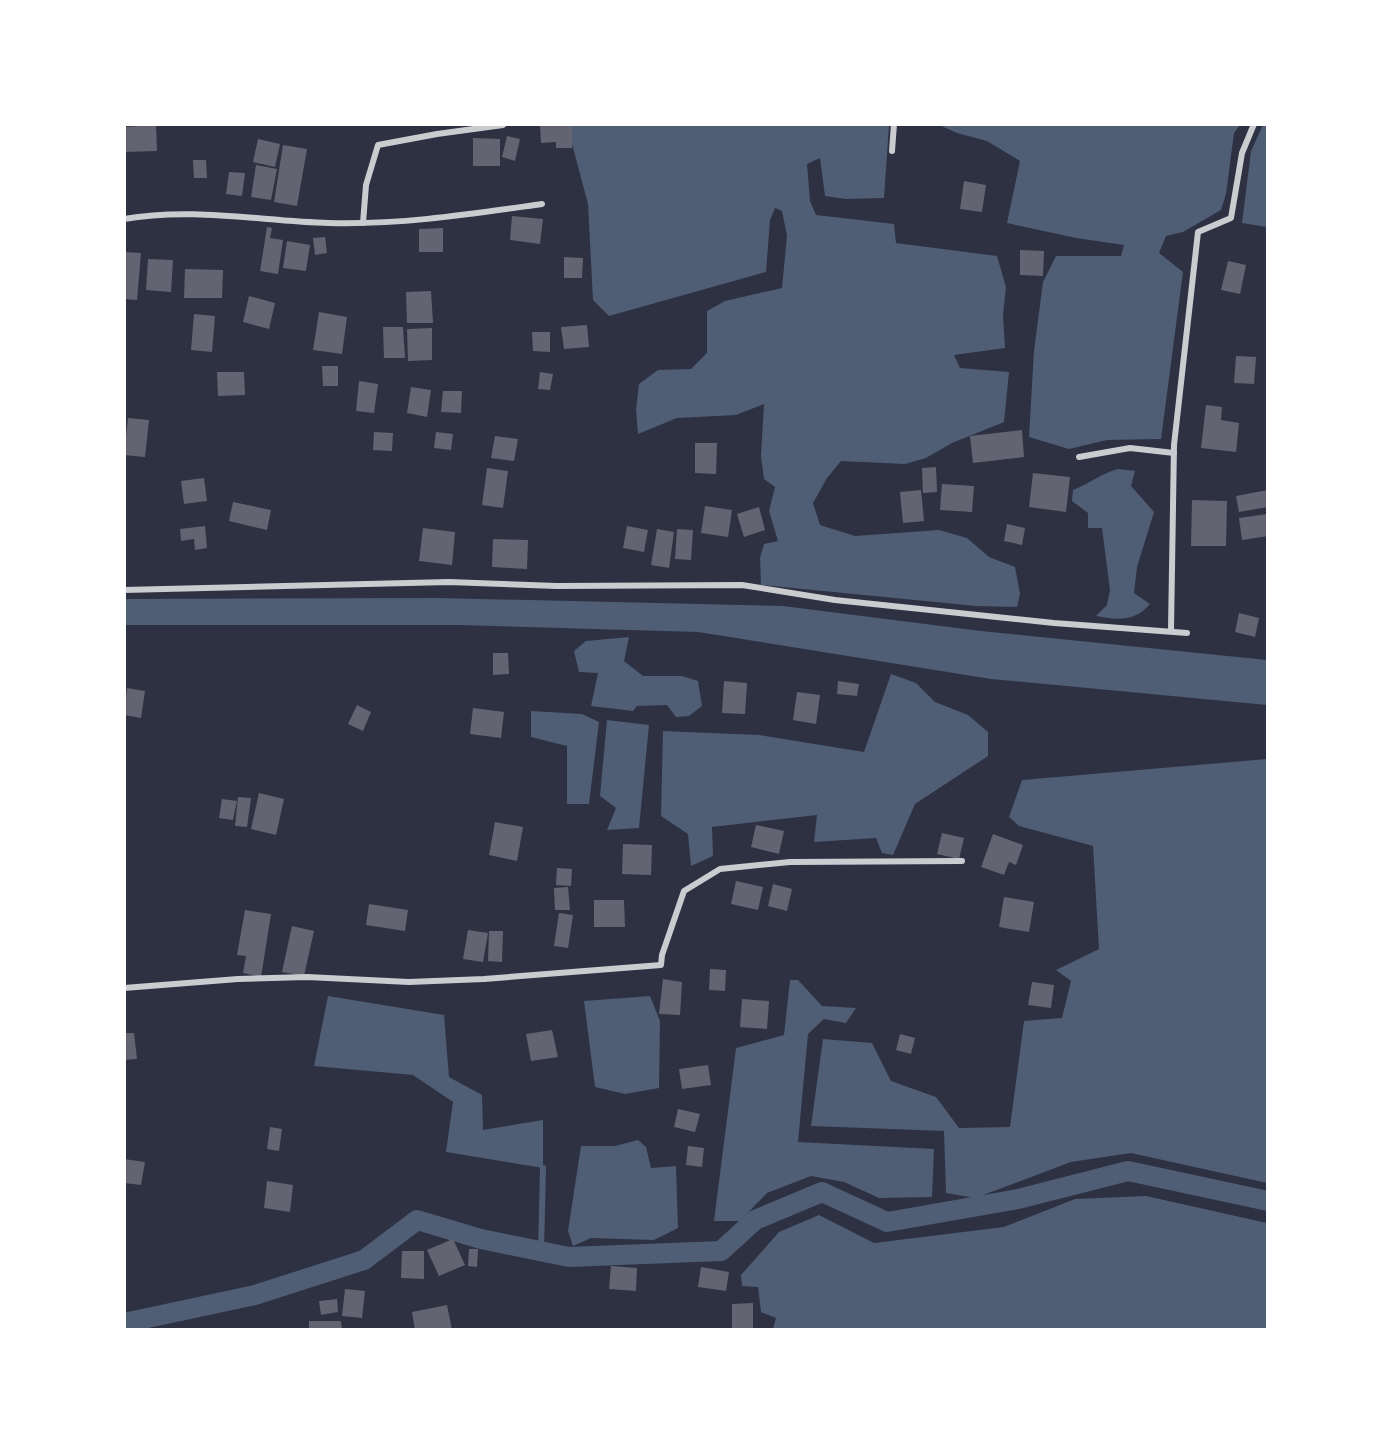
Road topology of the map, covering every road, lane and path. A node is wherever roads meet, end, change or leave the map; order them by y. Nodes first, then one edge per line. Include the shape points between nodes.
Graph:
1 (894, 124) edge
2 (1254, 124) edge
3 (503, 125) edge
4 (892, 152) dead end
5 (542, 204) dead end
6 (124, 219) edge
7 (363, 223) junction
8 (1174, 453) junction
9 (1079, 457) dead end
10 (124, 590) edge
11 (1171, 630) junction
12 (1187, 633) dead end
13 (962, 861) dead end
14 (124, 988) edge

1 - 4 street
2 - 8 street via 1242,153 1231,218 1198,232
3 - 7 street via 378,146 366,185
5 - 7 street via 407,223
6 - 7 street via 228,215
8 - 9 street via 1131,448
8 - 11 street
10 - 11 street via 449,582 742,585 835,600 1053,623
11 - 12 street
13 - 14 street via 790,862 720,868 684,891 661,965 484,979 409,982 307,977

